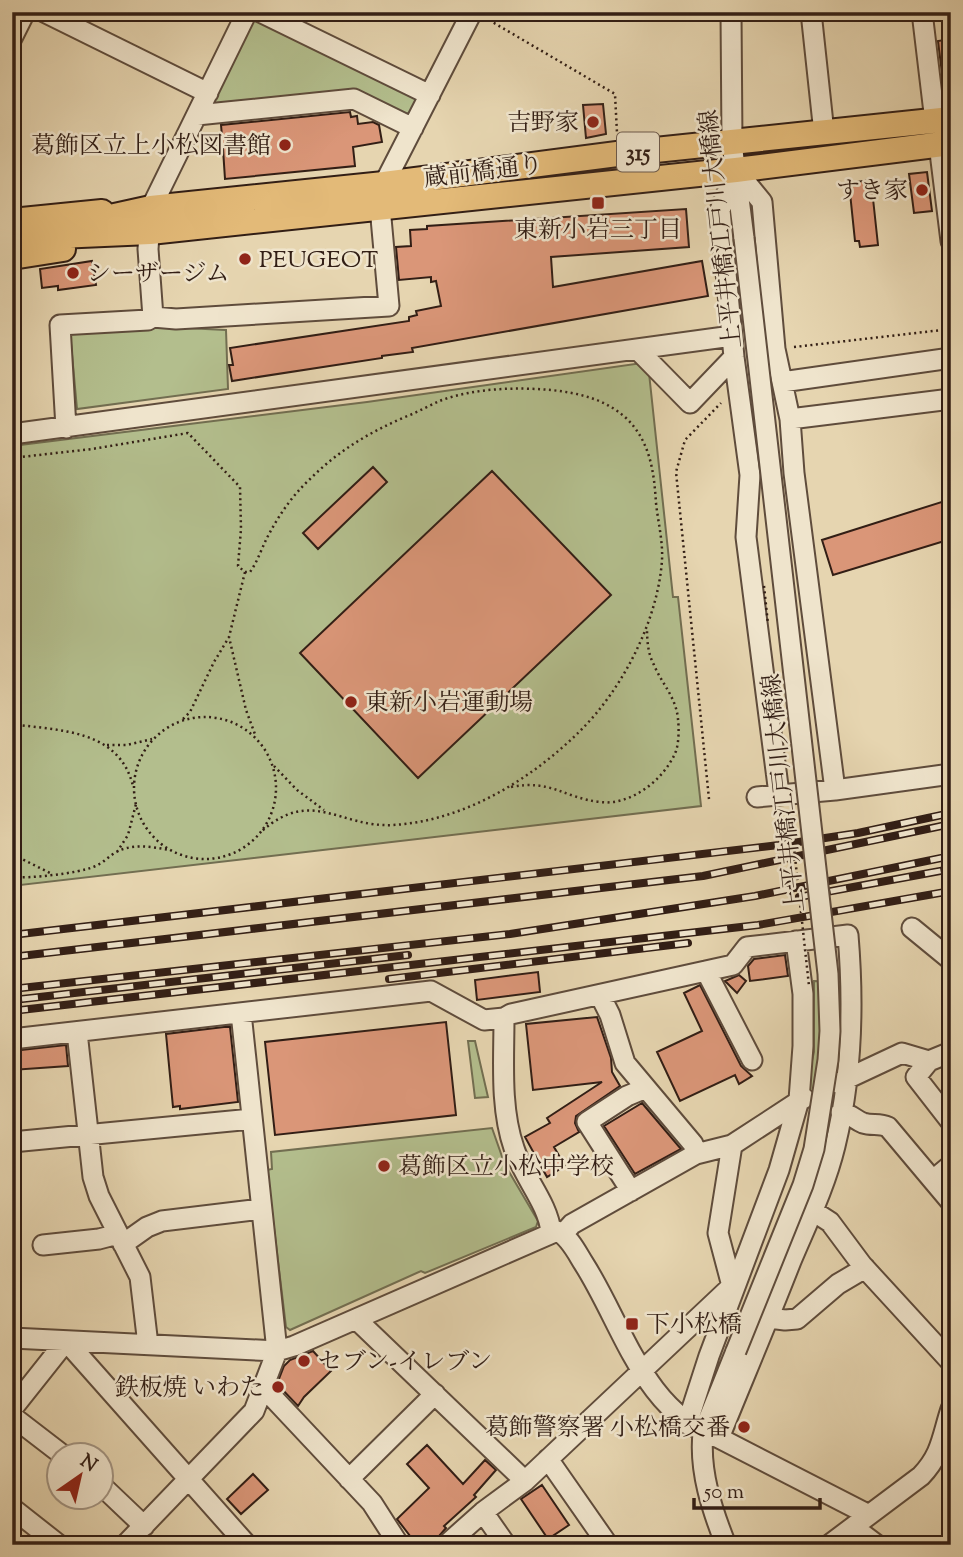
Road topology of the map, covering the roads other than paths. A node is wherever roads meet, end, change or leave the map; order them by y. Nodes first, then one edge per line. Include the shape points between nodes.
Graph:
1 (25, 12) edge
2 (44, 12) edge
3 (247, 12) edge
4 (260, 12) edge
5 (731, 12) edge
6 (811, 12) edge
7 (922, 12) edge
8 (479, 16) edge
9 (12, 38) edge
10 (208, 93) junction
11 (430, 95) junction
12 (197, 116) junction
13 (413, 128) junction
14 (944, 132) edge
15 (824, 133) junction
16 (732, 144) junction
17 (736, 170) junction
18 (382, 195) junction
19 (151, 220) junction
20 (14, 238) edge
21 (951, 241) edge
22 (153, 317) junction
23 (732, 336) junction
24 (637, 349) junction
25 (734, 357) junction
26 (951, 358) edge
27 (782, 382) junction
28 (951, 399) edge
29 (790, 419) junction
30 (66, 428) junction
31 (12, 434) edge
32 (794, 473) junction
33 (750, 475) junction
34 (951, 774) edge
35 (835, 790) junction
36 (779, 794) junction
37 (757, 797) dead end
38 (912, 928) dead end
39 (800, 938) junction
40 (951, 960) edge
41 (706, 971) junction
42 (600, 995) junction
43 (241, 1013) junction
44 (504, 1018) junction
45 (77, 1032) junction
46 (12, 1039) edge
47 (951, 1052) edge
48 (752, 1060) dead end
49 (929, 1061) junction
50 (847, 1079) junction
51 (646, 1088) junction
52 (799, 1100) junction
53 (841, 1112) junction
54 (252, 1119) junction
55 (951, 1122) edge
56 (89, 1134) junction
57 (12, 1142) edge
58 (732, 1145) junction
59 (696, 1154) junction
60 (951, 1165) edge
61 (933, 1180) junction
62 (631, 1191) junction
63 (951, 1202) edge
64 (261, 1209) junction
65 (813, 1211) junction
66 (557, 1233) junction
67 (121, 1239) junction
68 (43, 1245) dead end
69 (864, 1268) junction
70 (735, 1282) junction
71 (769, 1318) junction
72 (356, 1319) junction
73 (12, 1338) edge
74 (66, 1341) junction
75 (148, 1345) junction
76 (277, 1351) junction
77 (951, 1362) edge
78 (643, 1371) junction
79 (264, 1388) junction
80 (435, 1394) junction
81 (12, 1409) edge
82 (951, 1409) edge
83 (12, 1416) edge
84 (703, 1432) junction
85 (948, 1438) edge
86 (47, 1442) edge
87 (548, 1459) junction
88 (188, 1478) junction
89 (349, 1479) junction
90 (525, 1481) junction
91 (116, 1499) edge
92 (12, 1508) edge
93 (484, 1512) junction
94 (861, 1521) junction
95 (144, 1526) junction
96 (58, 1545) edge
97 (125, 1545) edge
98 (247, 1545) edge
99 (399, 1545) edge
100 (446, 1545) edge
101 (506, 1545) edge
102 (608, 1545) edge
103 (726, 1545) edge
104 (829, 1545) edge
105 (877, 1545) edge

1 - 9 street
2 - 10 street
3 - 10 street
4 - 11 street
5 - 16 street, 上平井橋江戸川大橋線
6 - 15 street
7 - 14 street
8 - 11 street
10 - 12 street
11 - 13 street
12 - 13 street via 354,99
12 - 19 street
13 - 18 street
14 - 15 main road, 蔵前橋通り / 315
14 - 17 main road, 蔵前橋通り / 315
14 - 21 street
15 - 16 main road, 蔵前橋通り / 315
16 - 17 street, 上平井橋江戸川大橋線
16 - 18 main road, 蔵前橋通り / 315 via 617,154
17 - 18 main road, 蔵前橋通り / 315
17 - 23 street via 720,210
17 - 27 street via 762,202
17 - 84 street, 上平井橋江戸川大橋線, bridge via 828,974 830,1031 823,1098 803,1185
18 - 19 main road, 蔵前橋通り / 315
18 - 22 street via 389,306
19 - 20 main road
19 - 20 main road via 52,252
19 - 22 street via 148,249
22 - 30 street via 60,325
23 - 24 street
23 - 25 street
24 - 25 street via 691,403
24 - 30 street
25 - 33 street
26 - 27 street
27 - 29 street
28 - 29 street
29 - 32 street
30 - 31 street
32 - 33 street
32 - 35 street
33 - 36 street via 746,537
34 - 35 street
35 - 36 street
36 - 37 street
38 - 40 street
39 - 41 street via 747,947 733,965
39 - 50 street via 848,935 852,1004
39 - 52 street via 804,1016
41 - 42 street
41 - 48 street
42 - 44 street
42 - 51 street via 625,1063
43 - 44 street via 431,991 484,1020
43 - 45 street
43 - 54 street
44 - 66 street via 504,1081 513,1146
45 - 46 street
45 - 56 street
47 - 49 street
49 - 50 street via 902,1054
49 - 55 street via 916,1077
50 - 52 street
50 - 53 street
51 - 59 street via 693,1144
51 - 62 street via 586,1122
52 - 58 street
52 - 70 street via 779,1170
53 - 61 street via 864,1124 888,1127
53 - 65 street
54 - 56 street
54 - 64 street
56 - 57 street
56 - 67 street via 93,1177
58 - 59 street
58 - 70 street via 718,1233
59 - 62 street
60 - 61 street
61 - 63 street
62 - 66 street
64 - 67 street via 162,1221
64 - 76 street
65 - 69 street via 830,1222
65 - 71 street
66 - 72 street
66 - 78 street via 600,1289
67 - 68 street
67 - 75 street via 140,1277
69 - 71 street via 838,1283 797,1318
69 - 77 street
70 - 78 street
70 - 84 street via 709,1356
71 - 84 street
72 - 76 street
72 - 80 street
73 - 74 street
74 - 75 street
74 - 81 street
74 - 88 street
75 - 76 street
76 - 79 street
78 - 84 street via 667,1405
78 - 87 street
79 - 88 street via 254,1411
79 - 89 street
80 - 89 street
80 - 90 street
82 - 85 street
83 - 86 street
84 - 94 street
84 - 103 street, 上平井橋江戸川大橋線 via 708,1489
85 - 94 street via 922,1476
87 - 90 street
87 - 102 street
88 - 95 street
88 - 98 street
89 - 99 street via 372,1503
90 - 93 street
91 - 95 street
92 - 96 street
93 - 100 street
93 - 101 street
94 - 104 street
94 - 105 street
95 - 97 street

